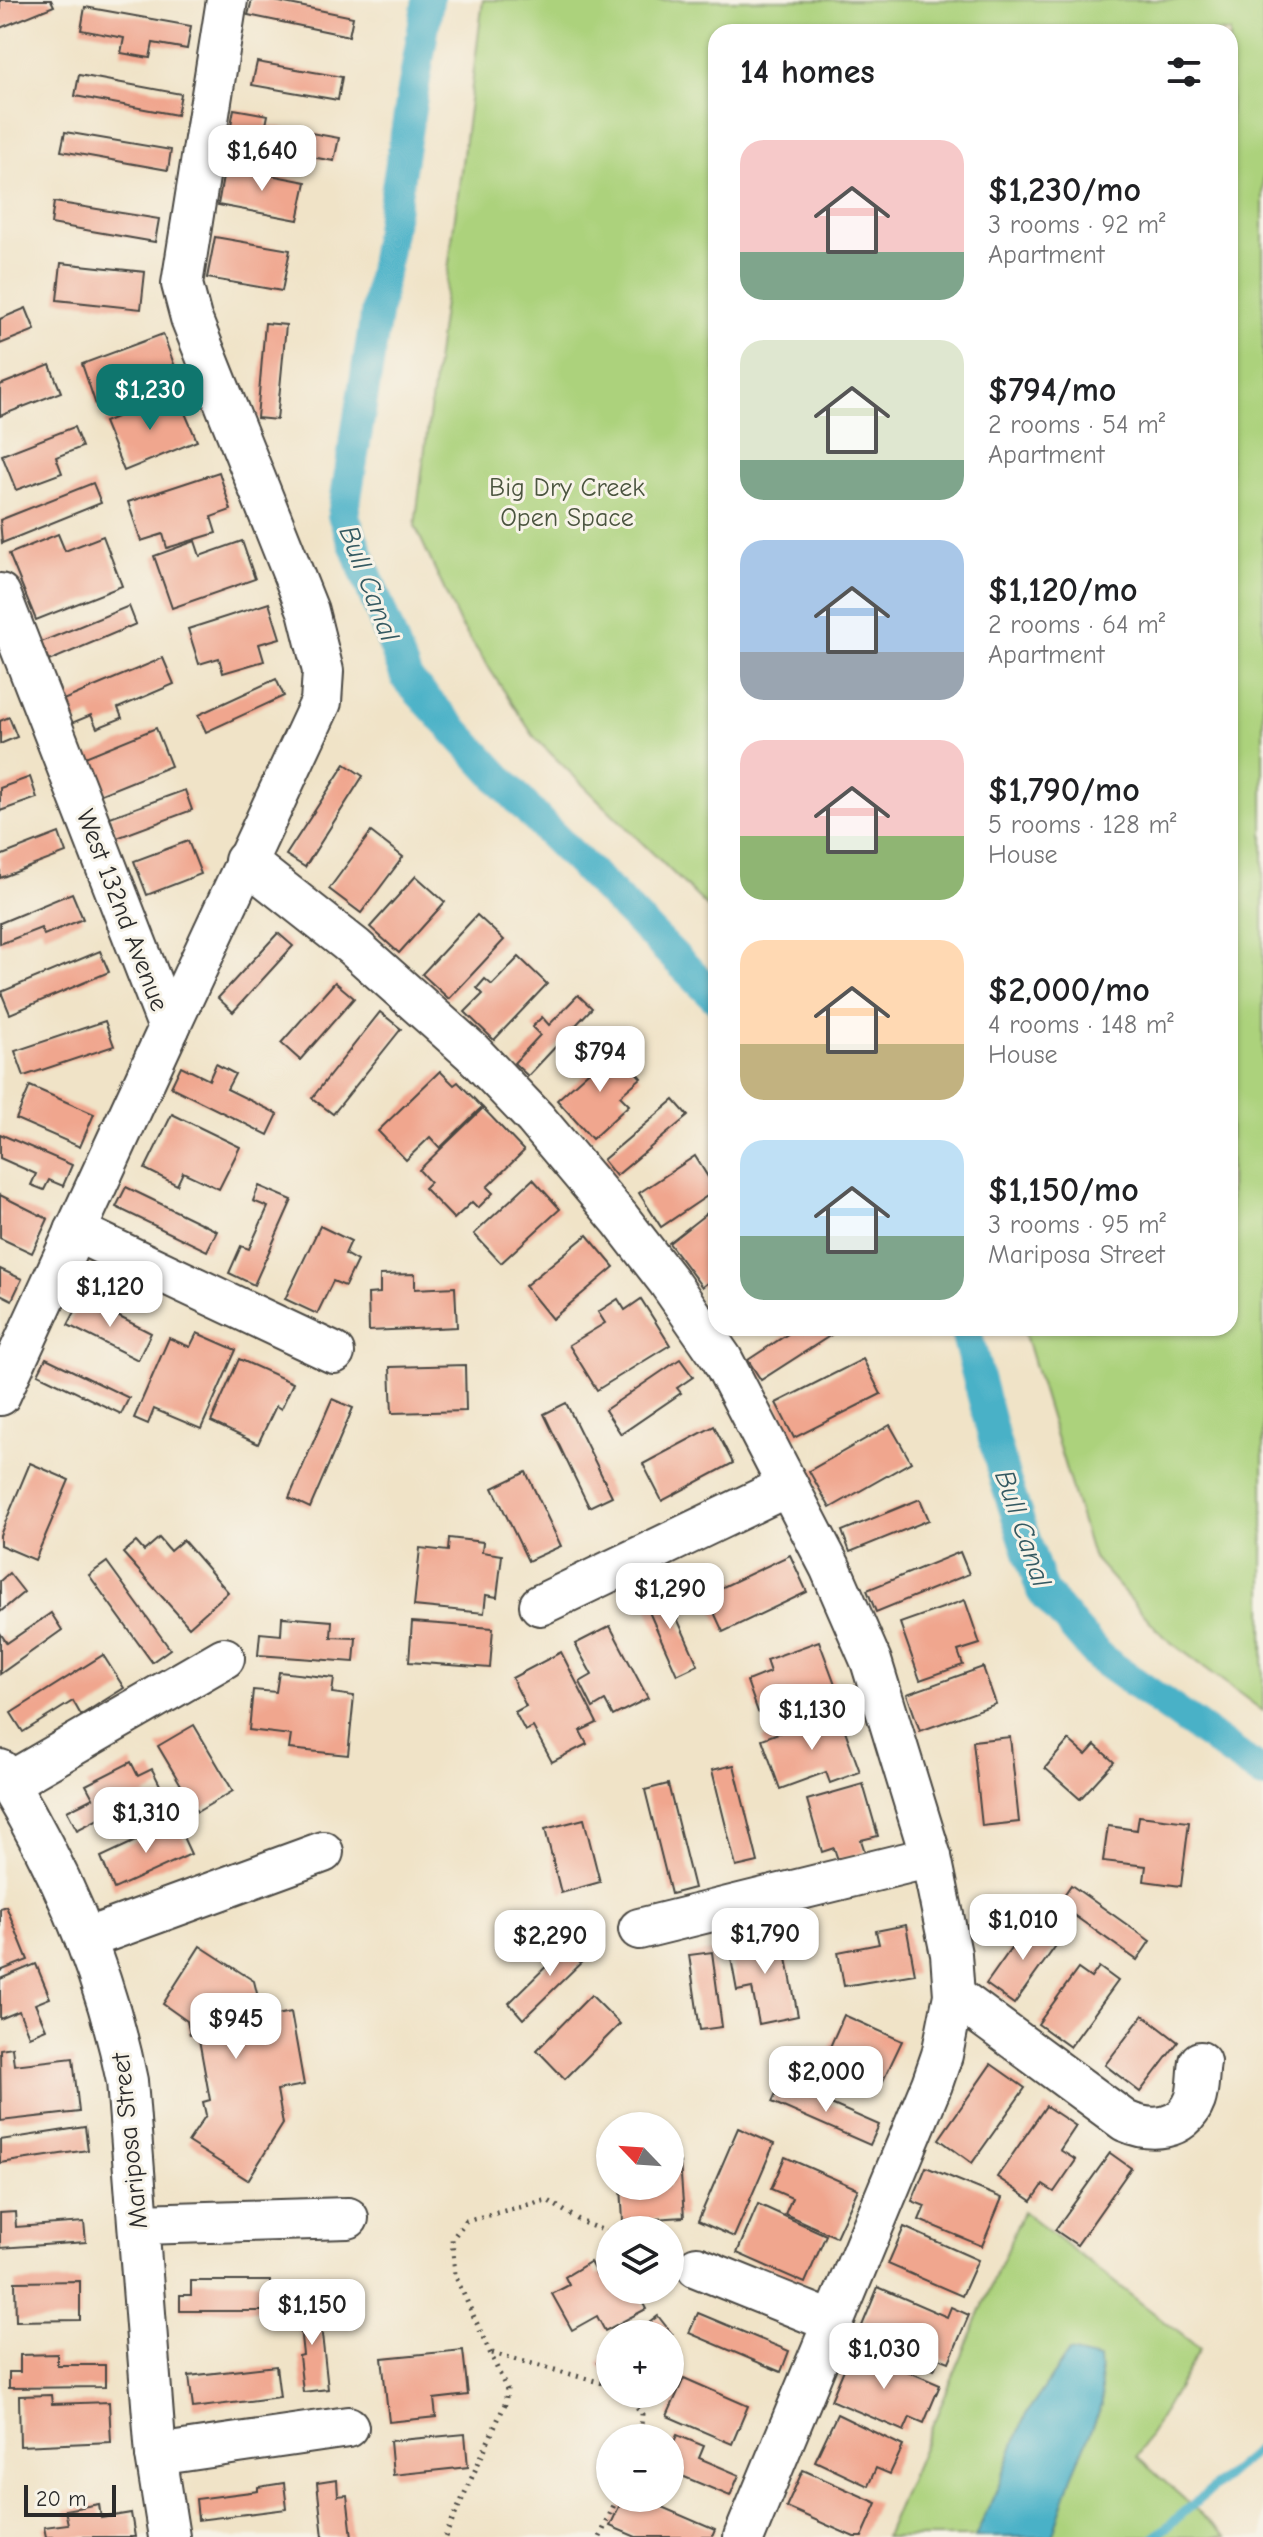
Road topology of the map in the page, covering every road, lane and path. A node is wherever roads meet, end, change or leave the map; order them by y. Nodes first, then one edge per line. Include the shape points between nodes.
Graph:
1 (227, 0) edge
2 (0, 594) edge
3 (245, 861) junction
4 (169, 1028) junction
5 (75, 1231) junction
6 (334, 1353) dead end
7 (0, 1395) edge
8 (788, 1486) junction
9 (540, 1605) dead end
10 (224, 1658) dead end
11 (4, 1777) edge
12 (323, 1852) dead end
13 (931, 1857) junction
14 (639, 1929) dead end
15 (85, 1939) junction
16 (954, 1995) junction
17 (1200, 2062) dead end
18 (348, 2218) dead end
19 (139, 2224) junction
20 (596, 2228) edge
21 (697, 2267) dead end
22 (833, 2322) junction
23 (491, 2352) junction
24 (596, 2381) edge
25 (348, 2427) dead end
26 (156, 2455) junction
27 (611, 2512) edge
28 (169, 2537) edge
29 (445, 2537) edge
30 (600, 2537) edge
31 (744, 2537) edge

1 - 3 street via 182,284 308,611 323,671 321,702
2 - 4 street, West 132nd Avenue
3 - 4 street
3 - 8 street via 354,947 472,1052 535,1118 620,1219 722,1359
4 - 5 street, West 132nd Avenue
5 - 6 street
5 - 7 street, West 132nd Avenue
8 - 9 street
8 - 13 street via 871,1661
10 - 11 street
11 - 15 street, Mariposa Street via 59,1877
12 - 15 street
13 - 14 street
13 - 16 street
15 - 19 street, Mariposa Street via 127,2081
16 - 17 street via 1140,2128 1164,2129 1188,2111 1195,2100
16 - 22 street via 932,2084
18 - 19 street
19 - 26 street, Mariposa Street
20 - 23 path via 547,2200 466,2221 452,2239 455,2275
21 - 22 street
22 - 31 street
23 - 24 path
23 - 29 path via 507,2390 505,2404
25 - 26 street
26 - 28 street, Mariposa Street
27 - 30 path

